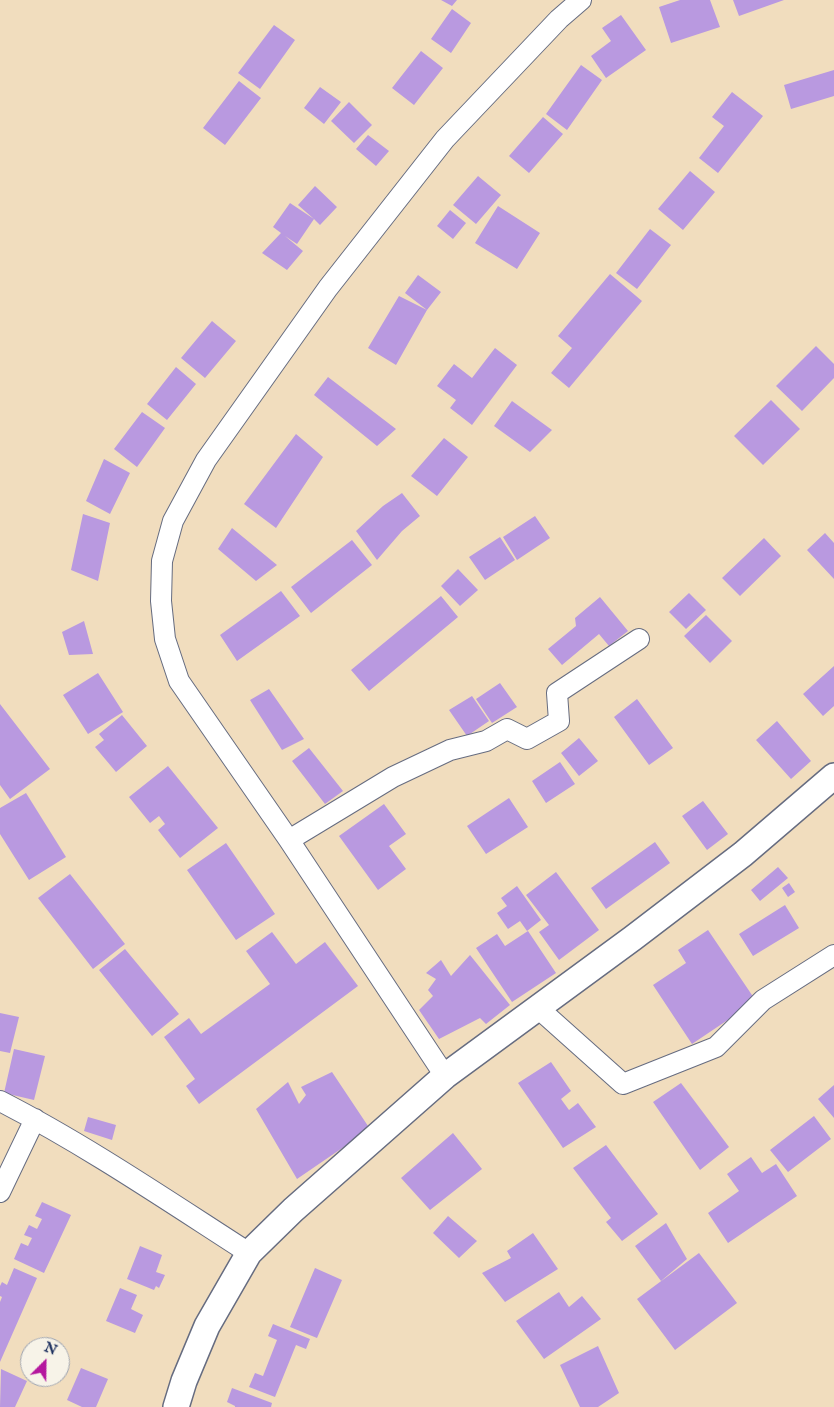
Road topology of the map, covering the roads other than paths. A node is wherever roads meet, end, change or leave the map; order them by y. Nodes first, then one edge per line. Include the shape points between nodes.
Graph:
1 (581, 0) edge
2 (638, 639) dead end
3 (834, 776) edge
4 (289, 840) junction
5 (834, 955) edge
6 (538, 1008) junction
7 (445, 1076) junction
8 (0, 1101) edge
9 (35, 1119) junction
10 (0, 1192) edge
11 (249, 1253) junction
12 (176, 1407) edge

1 - 4 street via 445,139 334,280 206,460 173,520 162,561 161,601 165,638 180,681
2 - 4 street via 557,693 560,722 527,738 507,729 486,742 450,750 393,777
3 - 6 street via 743,854
4 - 7 street
5 - 6 street via 763,1000 716,1047 623,1084
6 - 7 street
7 - 11 street
8 - 9 street
9 - 10 street
9 - 11 street
11 - 12 street via 208,1326

